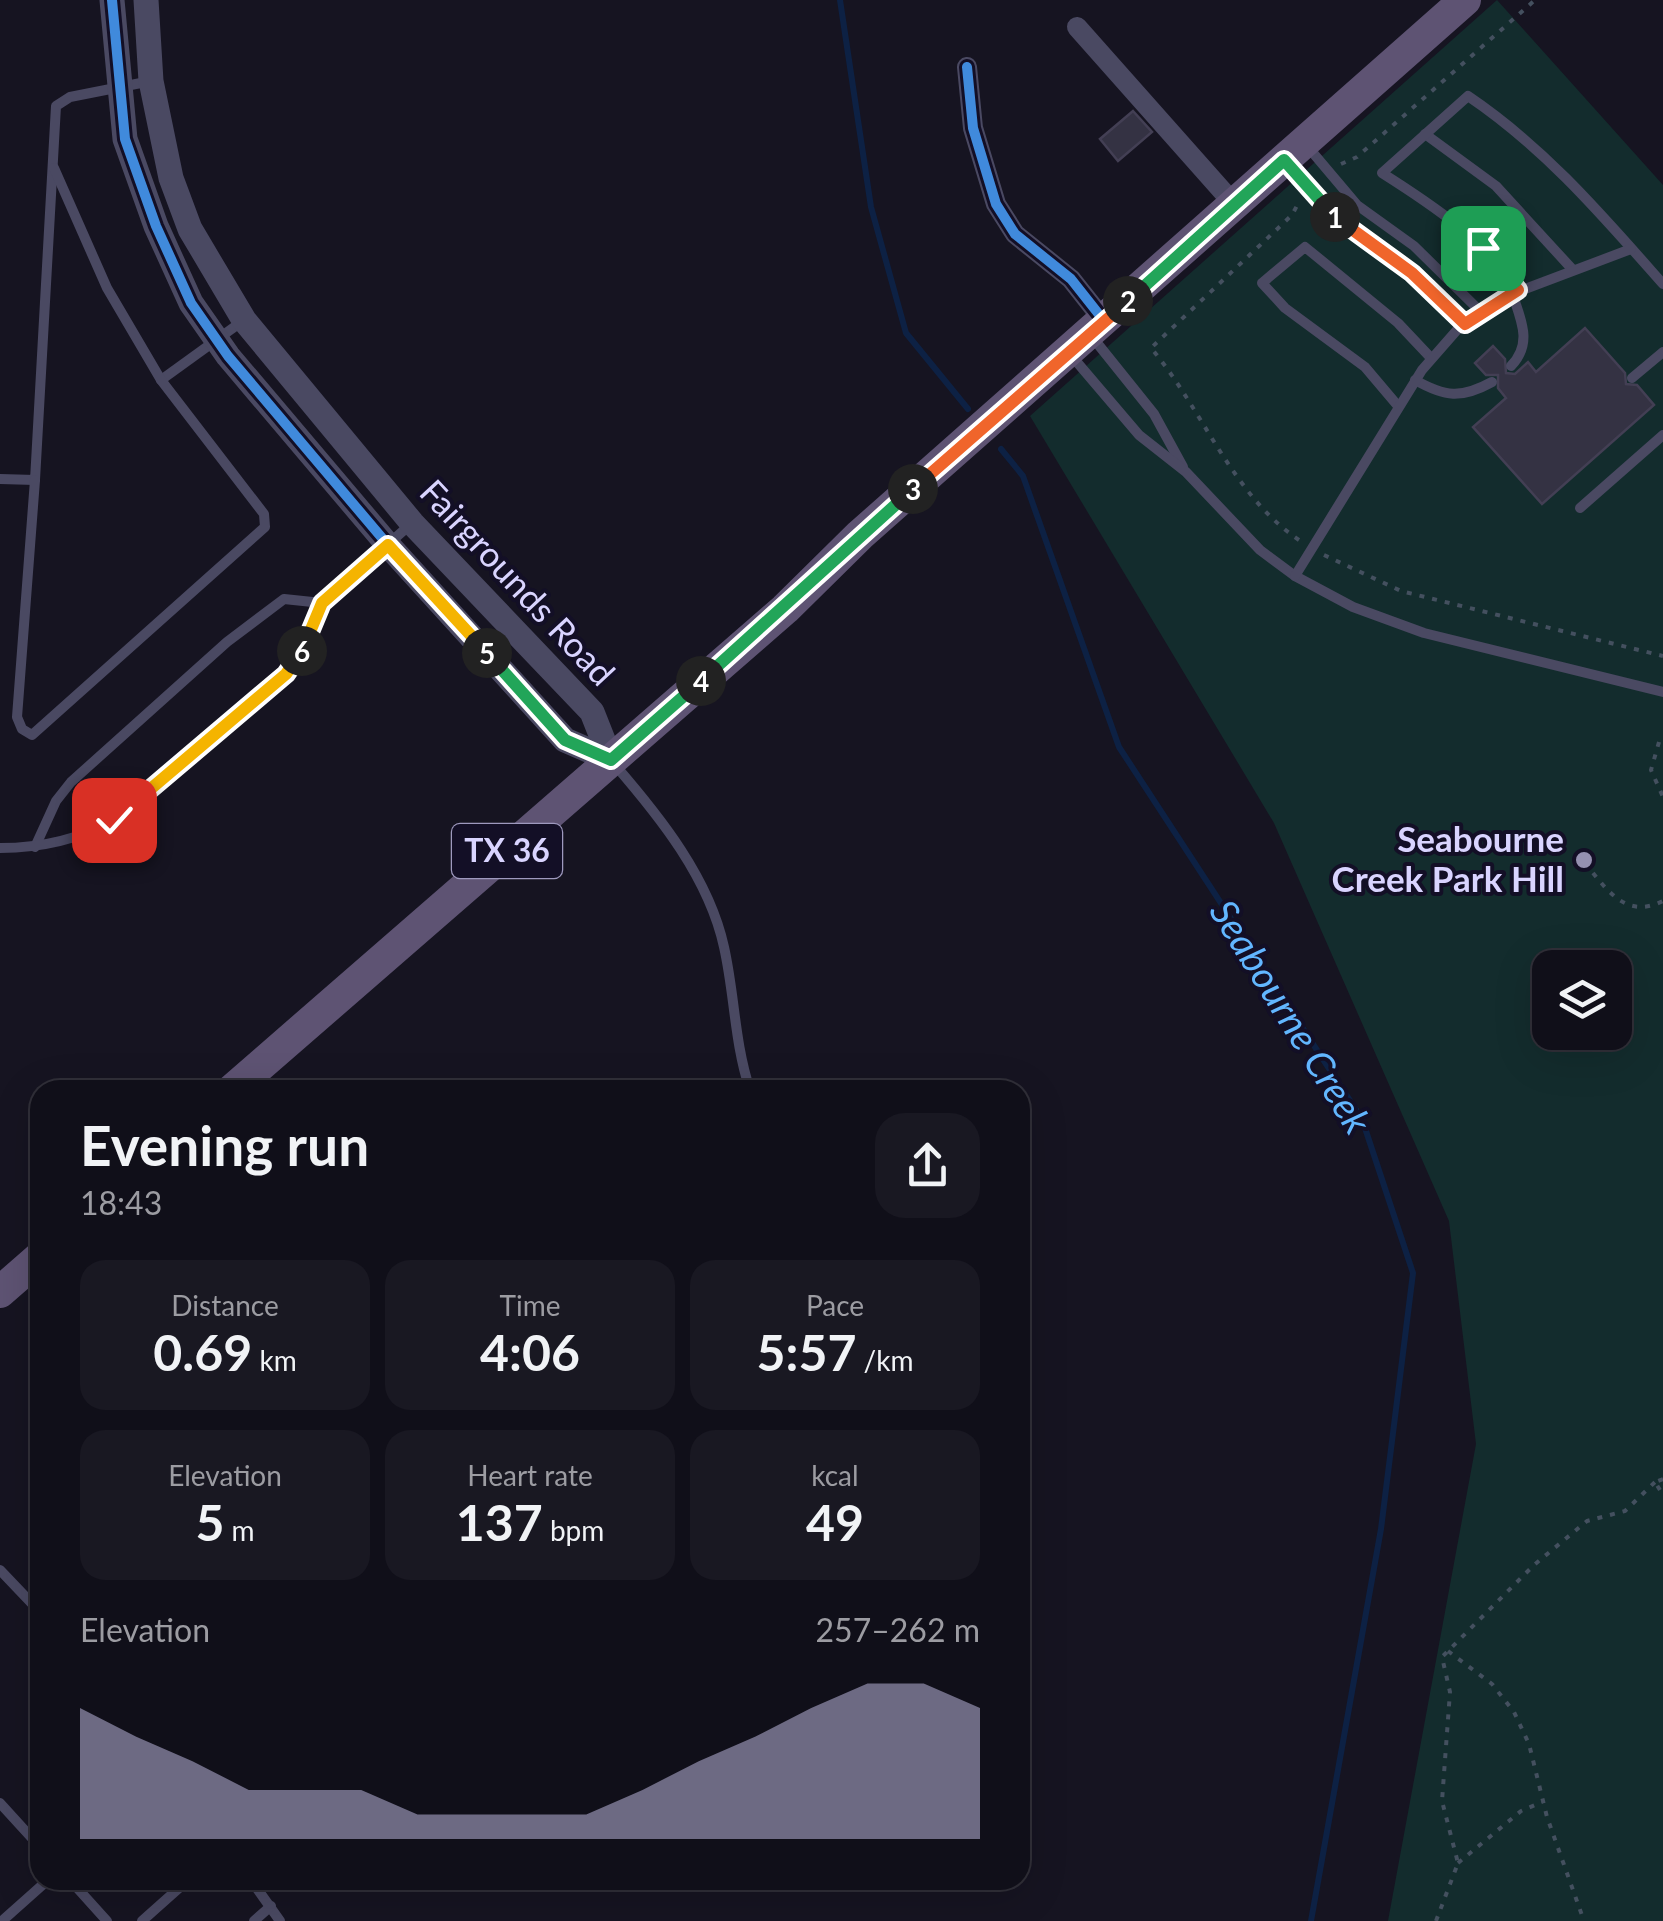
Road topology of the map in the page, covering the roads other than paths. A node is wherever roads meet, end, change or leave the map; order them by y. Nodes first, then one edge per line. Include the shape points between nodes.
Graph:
1 (112, 0) edge
2 (146, 0) edge
3 (1465, 0) edge
4 (1077, 26) dead end
5 (967, 67) dead end
6 (152, 80) junction
7 (117, 88) junction
8 (1425, 134) junction
9 (1294, 151) junction
10 (54, 168) junction
11 (1234, 204) junction
12 (1631, 248) junction
13 (1573, 270) junction
14 (1663, 284) edge
15 (1515, 291) junction
16 (1480, 310) junction
17 (244, 320) junction
18 (1465, 324) junction
19 (1088, 337) junction
20 (216, 340) junction
21 (1663, 352) edge
22 (1432, 358) junction
23 (1510, 366) dead end
24 (1632, 378) dead end
25 (161, 380) junction
26 (1415, 380) junction
27 (1492, 382) dead end
28 (1398, 406) junction
29 (1663, 435) edge
30 (1186, 472) junction
31 (0, 479) edge
32 (35, 480) junction
33 (1580, 508) dead end
34 (412, 523) junction
35 (388, 545) junction
36 (1295, 576) junction
37 (322, 603) junction
38 (1663, 692) edge
39 (611, 760) junction
40 (34, 847) junction
41 (0, 848) edge
42 (243, 1080) edge
43 (747, 1080) edge
44 (30, 1266) edge
45 (0, 1292) edge
46 (0, 1570) edge
47 (30, 1602) edge
48 (0, 1803) edge
49 (30, 1836) edge
50 (37, 1890) edge
51 (79, 1890) edge
52 (177, 1890) edge
53 (258, 1890) edge
54 (271, 1906) junction
55 (2, 1921) edge
56 (107, 1921) edge
57 (142, 1921) edge
58 (254, 1921) edge
59 (280, 1921) edge

1 - 7 street, Fairgrounds Road
2 - 6 street, Fairgrounds Road
3 - 9 main road, TX 36
4 - 11 street
5 - 19 street via 973,128 996,204 1015,234 1071,279
6 - 7 lane
6 - 17 street, Fairgrounds Road via 171,178 190,230
7 - 10 lane via 56,106
7 - 20 street, Fairgrounds Road via 125,139 156,226
8 - 12 lane via 1468,96 1540,151
8 - 13 lane via 1496,186
8 - 15 lane via 1382,173 1446,213 1503,269
9 - 11 main road, TX 36
9 - 16 lane via 1414,246
9 - 18 lane via 1333,215 1412,273
10 - 25 lane via 107,288
10 - 32 lane
11 - 19 main road, TX 36
12 - 13 lane
12 - 14 lane
13 - 15 lane
15 - 16 lane
15 - 23 lane via 1525,337 1522,354
16 - 18 lane
17 - 20 lane
17 - 34 street, Fairgrounds Road
18 - 22 lane
19 - 30 lane via 1154,414
19 - 30 lane via 1140,435
19 - 39 main road, TX 36
20 - 25 lane
20 - 35 street, Fairgrounds Road
21 - 24 lane
22 - 26 lane
22 - 28 lane via 1305,247 1262,283 1365,367
25 - 32 lane via 264,514 265,527 32,735 17,718
26 - 27 lane via 1441,395 1460,396
26 - 28 lane
28 - 36 lane
29 - 33 lane
30 - 36 lane via 1260,550
31 - 32 lane
34 - 35 lane
34 - 39 street, Fairgrounds Road via 592,712
35 - 37 lane
35 - 39 street, Fairgrounds Road via 565,740
36 - 38 lane via 1352,607 1424,632
37 - 40 lane via 286,674 186,759 114,820 86,836
37 - 40 lane via 284,599 228,642 71,782
39 - 42 main road, TX 36
39 - 43 lane via 690,861 724,946 736,1048
40 - 41 lane
44 - 45 main road
46 - 47 lane
48 - 49 lane
50 - 55 lane
51 - 56 lane
52 - 57 lane
53 - 54 lane
54 - 58 lane
54 - 59 lane

